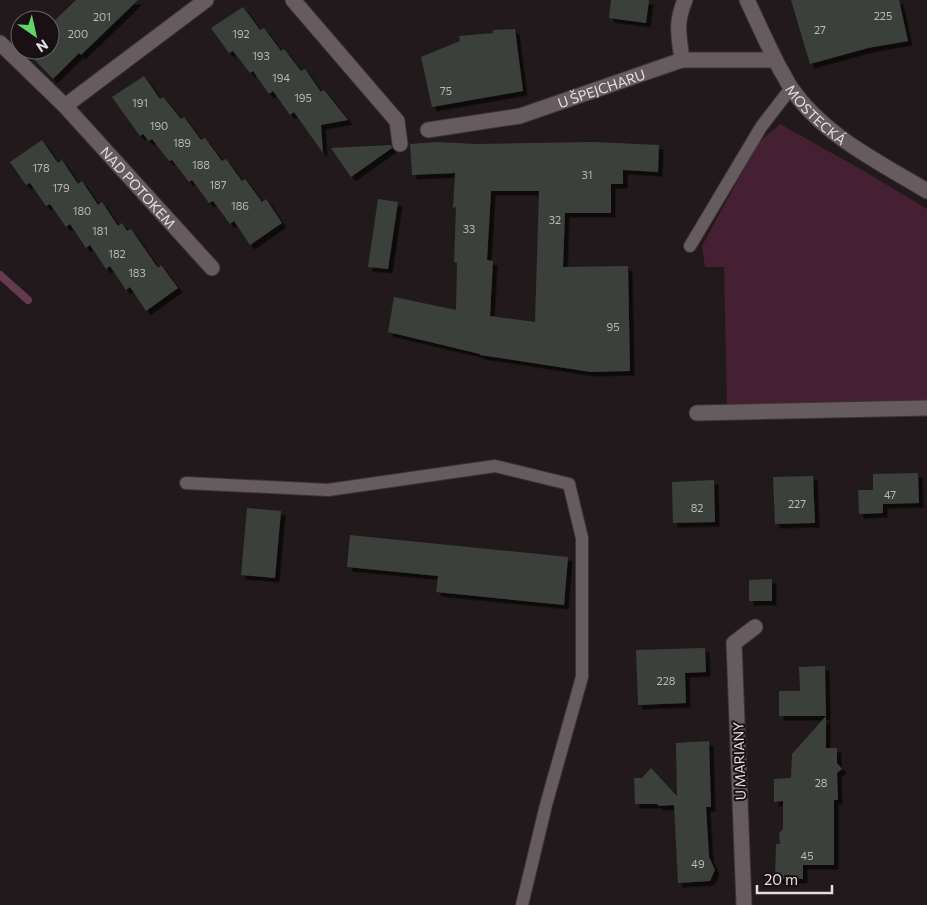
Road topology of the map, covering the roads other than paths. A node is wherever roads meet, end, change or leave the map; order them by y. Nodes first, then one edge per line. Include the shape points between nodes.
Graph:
1 (206, 0) edge
2 (293, 0) edge
3 (685, 0) edge
4 (747, 0) edge
5 (0, 43) edge
6 (682, 60) junction
7 (775, 60) junction
8 (791, 88) junction
9 (65, 106) junction
10 (428, 130) dead end
11 (400, 144) dead end
12 (927, 190) edge
13 (690, 246) dead end
14 (212, 268) dead end
15 (927, 408) edge
16 (697, 413) dead end
17 (186, 483) dead end
18 (755, 627) dead end
19 (522, 905) edge
20 (744, 905) edge

1 - 9 street
2 - 11 street via 397,121
3 - 6 street via 678,28
4 - 7 street, MOSTECKÁ
5 - 9 street, NAD POTOKEM
6 - 7 street, U ŠPEJCHARU
6 - 10 street, U ŠPEJCHARU via 520,116
7 - 8 street, MOSTECKÁ
8 - 12 street, MOSTECKÁ via 830,130
8 - 13 lane via 761,127
9 - 14 street, NAD POTOKEM
15 - 16 street
17 - 19 lane via 328,490 495,466 568,484 582,538 582,677
18 - 20 street, U MARIANY via 734,643

